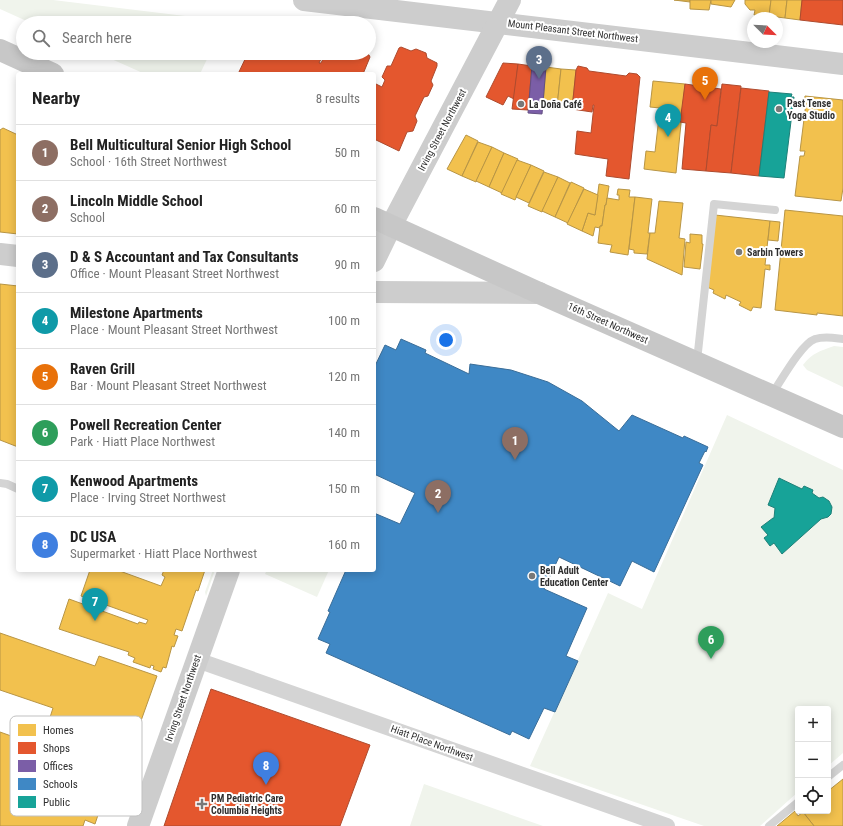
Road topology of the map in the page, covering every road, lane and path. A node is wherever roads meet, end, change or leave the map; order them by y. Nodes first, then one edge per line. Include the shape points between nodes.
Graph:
1 (312, 0) edge
2 (510, 0) edge
3 (498, 23) junction
4 (0, 50) edge
5 (16, 57) edge
6 (22, 60) edge
7 (843, 64) edge
8 (49, 72) edge
9 (775, 210) dead end
10 (383, 222) edge
11 (376, 252) edge
12 (0, 254) edge
13 (16, 256) edge
14 (376, 292) edge
15 (539, 293) junction
16 (843, 339) edge
17 (697, 362) junction
18 (772, 395) junction
19 (843, 427) edge
20 (0, 483) edge
21 (16, 488) edge
22 (228, 572) edge
23 (197, 660) junction
24 (843, 765) edge
25 (831, 775) edge
26 (795, 804) edge
27 (142, 815) edge
28 (142, 816) edge
29 (138, 826) edge
30 (666, 826) edge
31 (769, 826) edge

1 - 3 street, Mount Pleasant Street Northwest
2 - 3 street, Irving Street Northwest
3 - 7 street, Mount Pleasant Street Northwest
3 - 10 street, Irving Street Northwest
4 - 5 main road
6 - 8 main road
9 - 17 lane via 714,204
10 - 11 street, Irving Street Northwest
10 - 15 main road, 16th Street Northwest
12 - 13 street
14 - 15 street
15 - 17 main road, 16th Street Northwest
16 - 18 lane via 814,339 789,367
17 - 18 main road, 16th Street Northwest
18 - 19 main road, 16th Street Northwest
20 - 21 lane
22 - 23 street, Irving Street Northwest
23 - 27 street, Irving Street Northwest
23 - 30 street, Hiatt Place Northwest
24 - 25 lane
26 - 31 lane
28 - 29 street, Irving Street Northwest

